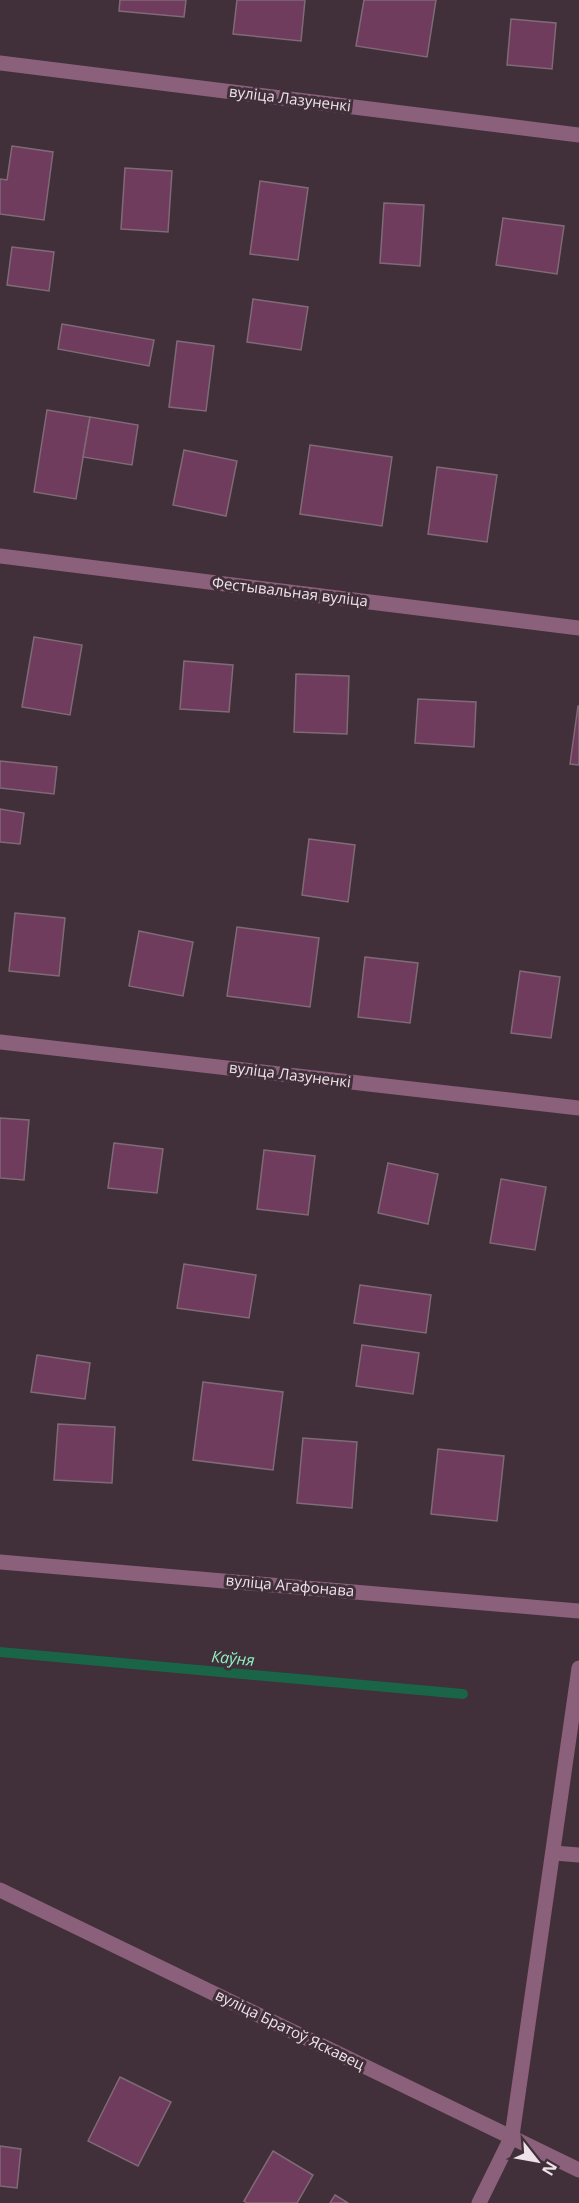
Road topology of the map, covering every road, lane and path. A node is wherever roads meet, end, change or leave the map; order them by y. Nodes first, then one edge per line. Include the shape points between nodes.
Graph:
1 (0, 63) edge
2 (579, 135) edge
3 (0, 556) edge
4 (579, 628) edge
5 (0, 1042) edge
6 (579, 1108) edge
7 (0, 1562) edge
8 (579, 1611) edge
9 (579, 1668) edge
10 (554, 1853) junction
11 (579, 1855) edge
12 (0, 1890) edge
13 (512, 2136) junction
14 (579, 2170) edge
15 (479, 2203) edge

1 - 2 street, вуліца Лазуненкі
3 - 4 street, Фестывальная вуліца
5 - 6 street, вуліца Лазуненкі
7 - 8 street, вуліца Агафонава
9 - 10 street
10 - 11 street
10 - 13 street
12 - 13 street, вуліца Братоў Яскавец
13 - 14 street, вуліца Братоў Яскавец
13 - 15 street

